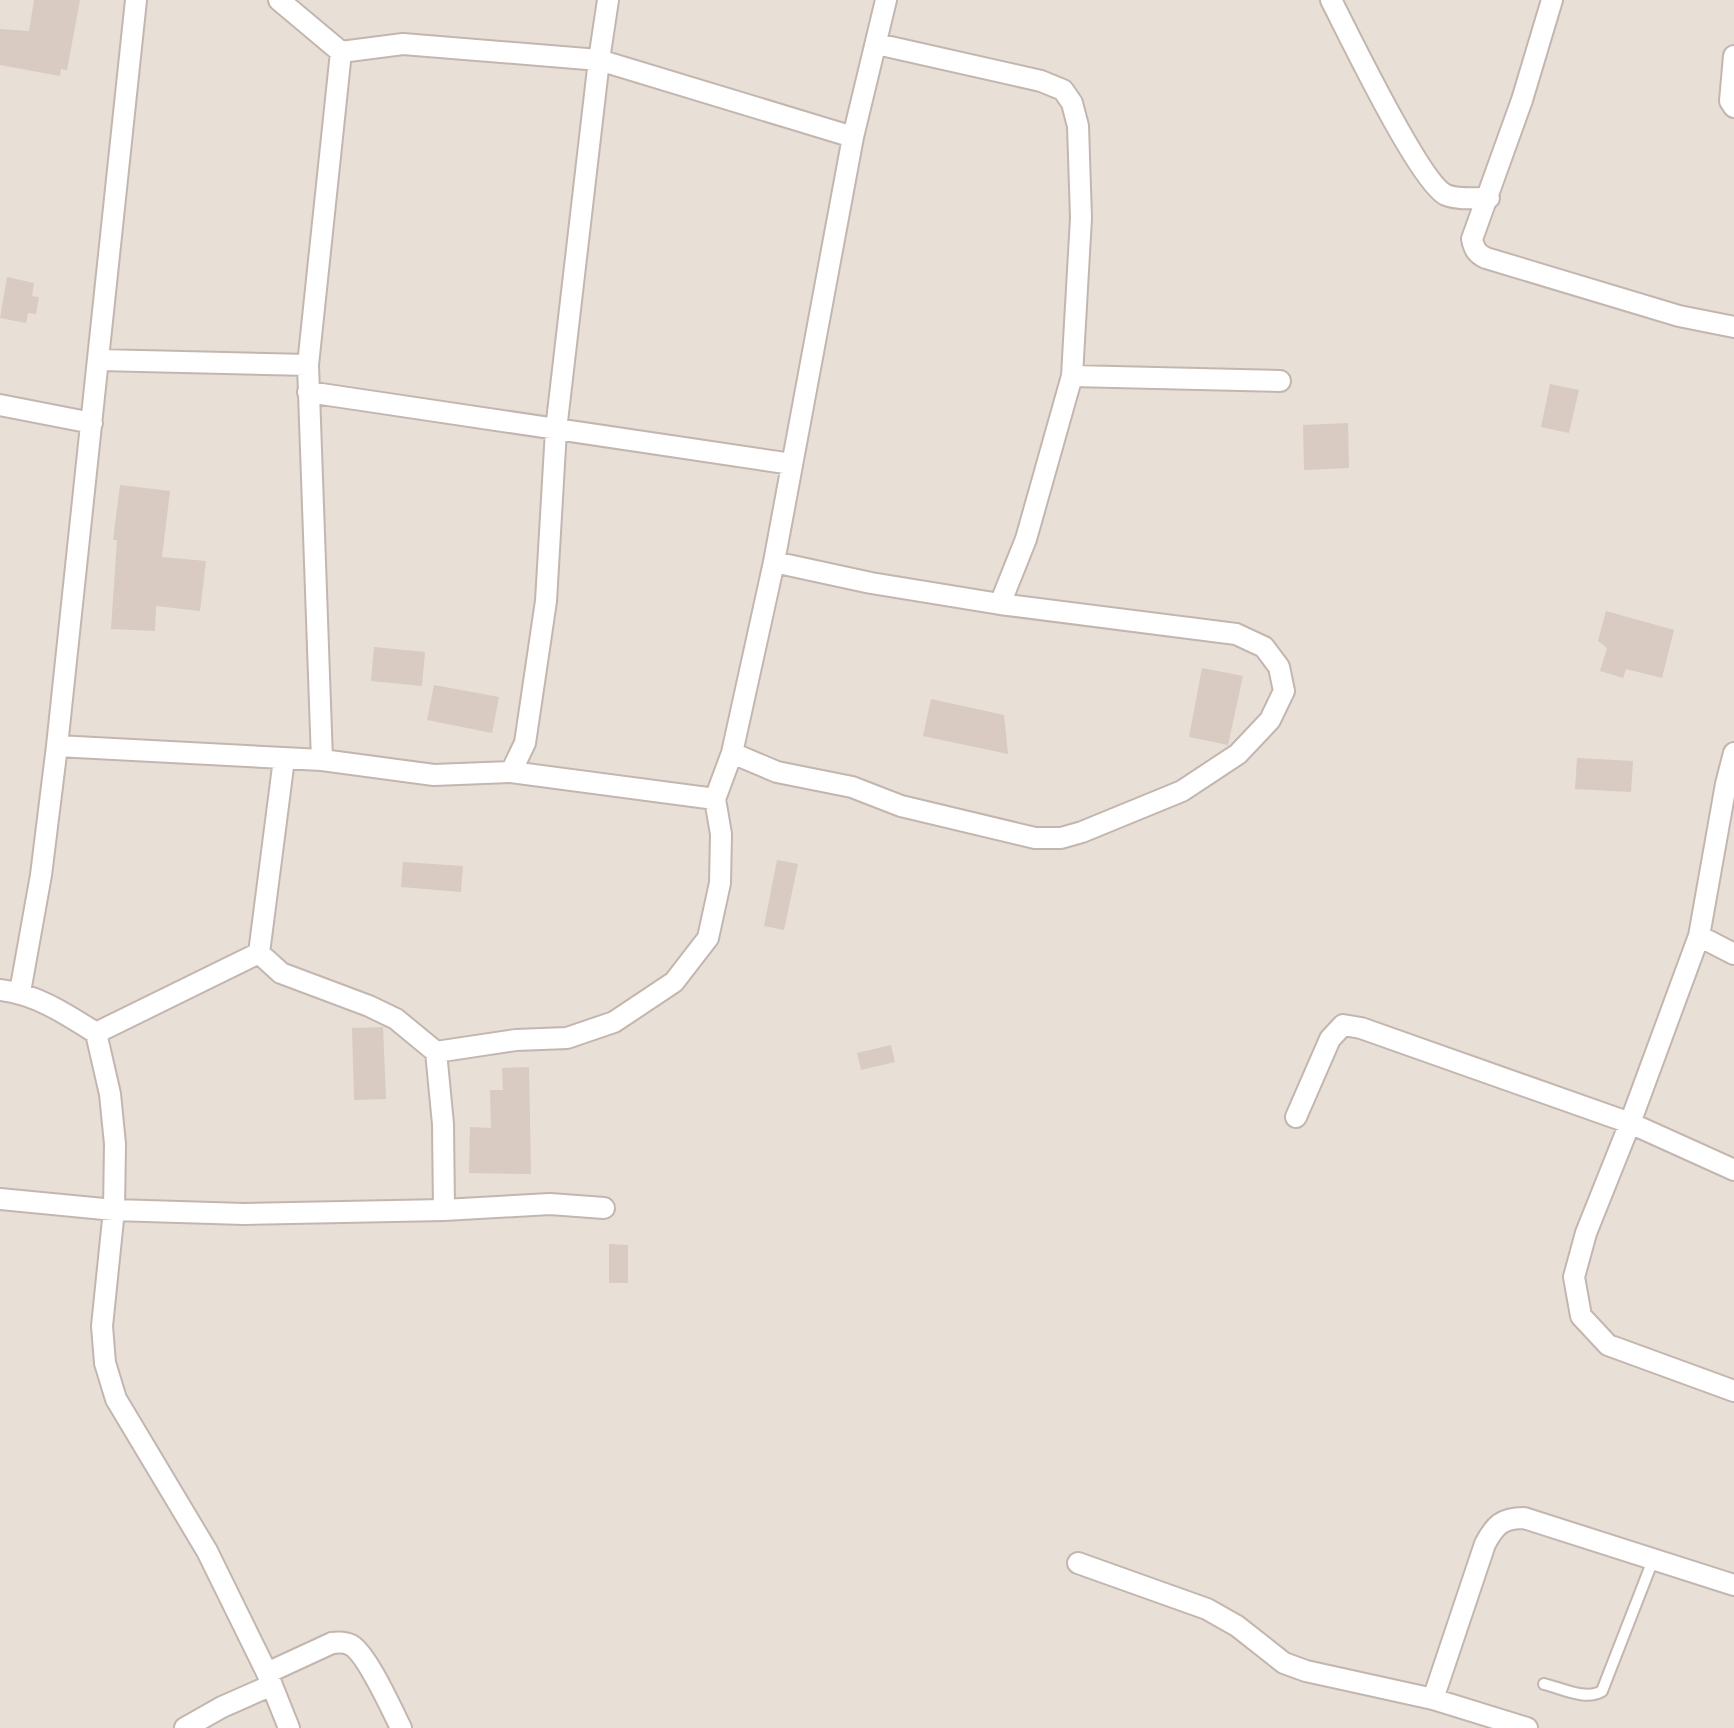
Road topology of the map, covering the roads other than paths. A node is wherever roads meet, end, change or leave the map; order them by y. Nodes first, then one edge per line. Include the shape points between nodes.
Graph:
1 (136, 0) edge
2 (279, 0) edge
3 (608, 0) edge
4 (886, 0) edge
5 (1331, 0) edge
6 (1552, 0) edge
7 (877, 44) junction
8 (341, 52) junction
9 (1734, 56) edge
10 (599, 60) junction
11 (1734, 107) edge
12 (853, 137) junction
13 (1489, 198) junction
14 (1734, 327) edge
15 (99, 360) junction
16 (308, 365) junction
17 (1072, 376) junction
18 (1280, 381) dead end
19 (308, 392) junction
20 (0, 405) edge
21 (92, 423) junction
22 (556, 430) junction
23 (792, 464) junction
24 (774, 562) junction
25 (1000, 604) junction
26 (57, 746) junction
27 (732, 753) junction
28 (1734, 753) edge
29 (284, 759) junction
30 (322, 760) junction
31 (511, 772) junction
32 (715, 799) junction
33 (1699, 936) junction
34 (259, 953) junction
35 (1734, 954) edge
36 (10, 991) edge
37 (96, 1033) junction
38 (436, 1052) junction
39 (1296, 1117) dead end
40 (1630, 1123) junction
41 (1734, 1170) edge
42 (0, 1199) edge
43 (604, 1208) dead end
44 (114, 1210) junction
45 (444, 1210) junction
46 (1734, 1391) edge
47 (1653, 1560) junction
48 (1078, 1563) dead end
49 (1734, 1585) edge
50 (269, 1679) junction
51 (1544, 1684) dead end
52 (1433, 1699) junction
53 (185, 1728) edge
54 (289, 1728) edge
55 (401, 1728) edge
56 (1527, 1728) edge

1 - 15 street
2 - 8 street
3 - 10 street
4 - 7 street
5 - 13 street via 1431,181 1446,194
6 - 13 street
7 - 12 street
7 - 17 street via 1041,81 1063,90 1072,103 1078,126 1081,218
8 - 10 street via 403,44
8 - 16 street
9 - 11 street
10 - 12 street
10 - 22 street
12 - 23 street
13 - 14 street via 1472,239 1478,254 1679,316
15 - 16 street
15 - 21 street
16 - 19 street
17 - 18 street
17 - 25 street via 1026,539
19 - 22 street
19 - 30 street
20 - 21 street
21 - 26 street
22 - 23 street
22 - 31 street via 546,601 525,743
23 - 24 street
24 - 25 street
24 - 27 street
25 - 27 street via 1236,634 1264,647 1279,667 1284,691 1270,720 1238,754 1204,777 1182,791 1061,838 1035,838 901,806 852,787 777,772
26 - 29 street
26 - 36 street via 41,875
27 - 32 street
28 - 33 street
29 - 30 street
29 - 34 street
30 - 31 street via 434,775
31 - 32 street
32 - 38 street via 720,883 708,938 674,982 614,1022 567,1038
33 - 35 street
33 - 40 street
34 - 37 street
34 - 38 street via 281,973 396,1019
36 - 37 street via 57,1009
37 - 44 street via 110,1094
38 - 45 street
39 - 40 street via 1330,1039 1343,1025
40 - 41 street
40 - 46 street via 1574,1277 1581,1316 1608,1345
42 - 44 street
43 - 45 street via 550,1204
44 - 45 street
44 - 50 street via 102,1326 105,1363 116,1399 207,1551
47 - 49 street
47 - 51 lane via 1602,1691 1593,1696
47 - 52 street via 1524,1518 1507,1518 1494,1526
48 - 52 street via 1207,1609 1284,1663
50 - 53 street
50 - 54 street
50 - 55 street via 332,1643 354,1646
52 - 56 street

